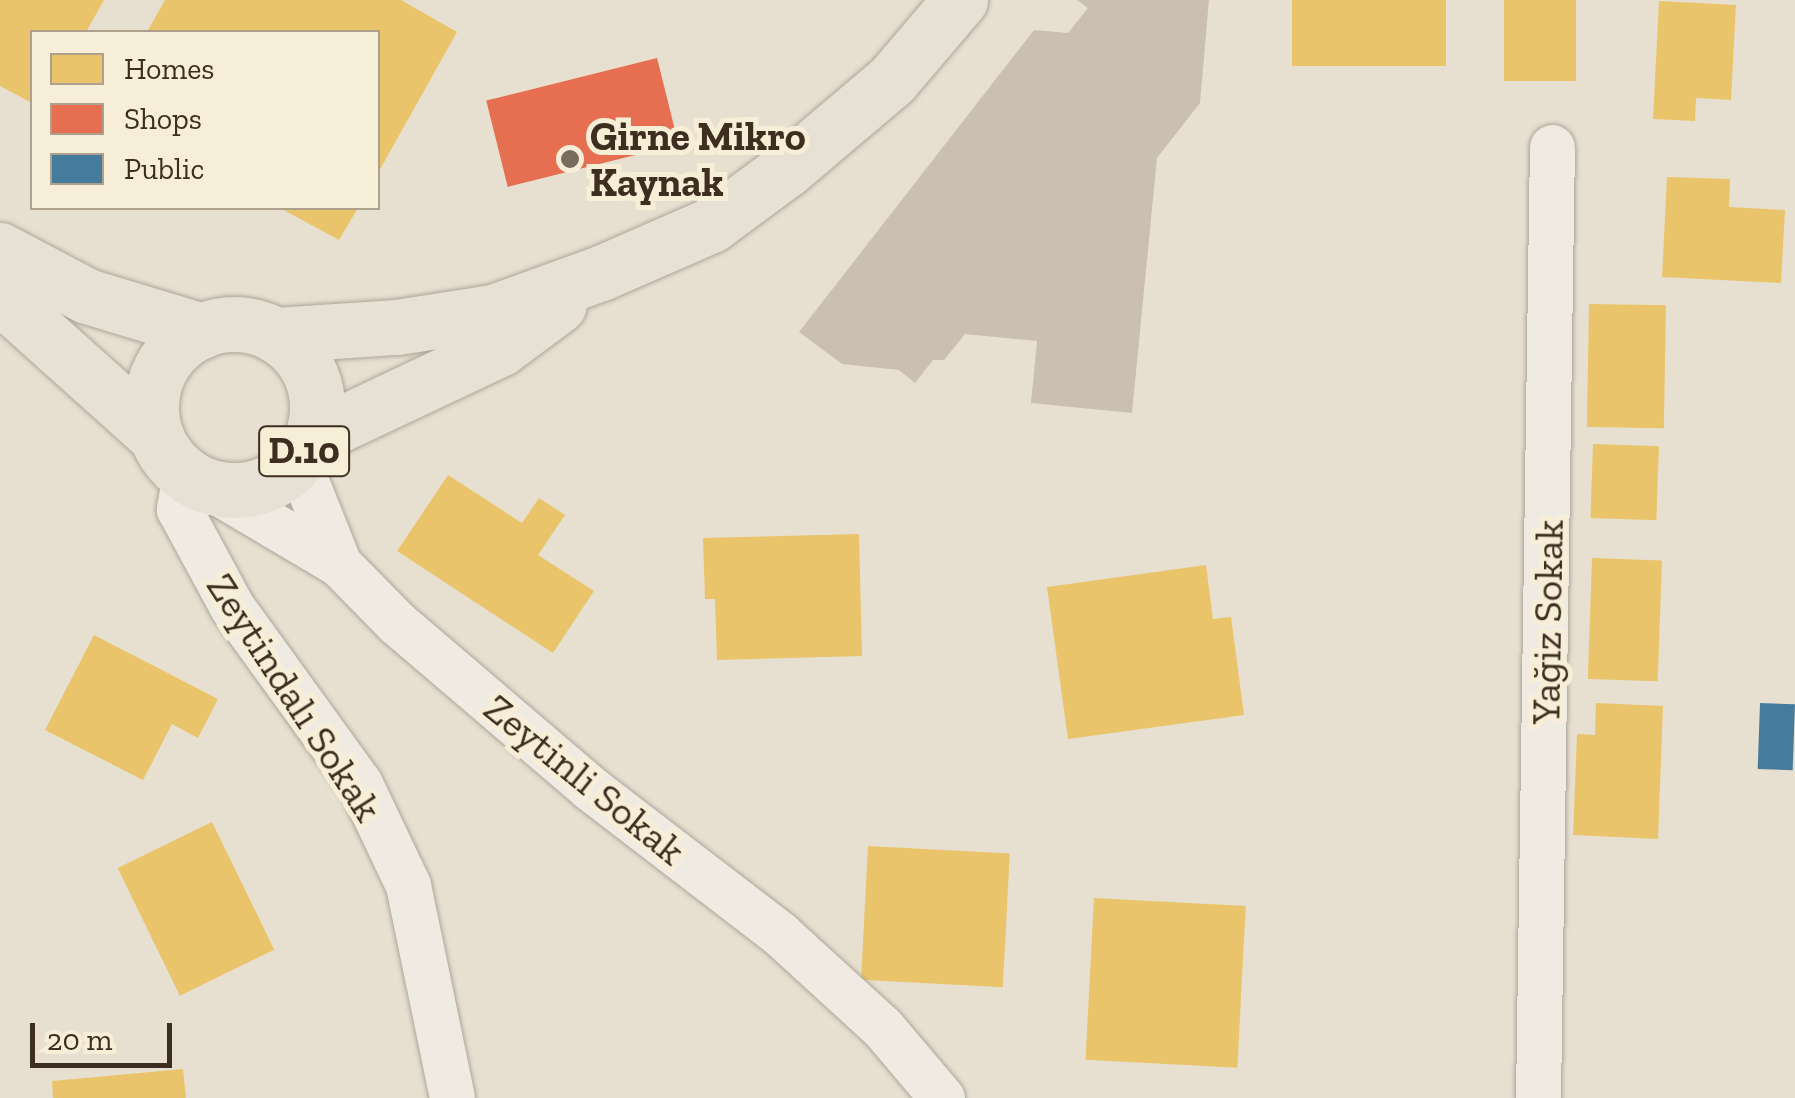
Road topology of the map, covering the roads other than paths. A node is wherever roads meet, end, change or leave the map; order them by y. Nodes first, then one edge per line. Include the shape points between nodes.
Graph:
1 (960, 0) edge
2 (1552, 147) dead end
3 (0, 250) edge
4 (601, 273) junction
5 (0, 296) edge
6 (202, 331) junction
7 (276, 335) junction
8 (305, 449) junction
9 (182, 465) junction
10 (339, 564) junction
11 (452, 1098) edge
12 (942, 1098) edge
13 (1538, 1098) edge

1 - 4 main road, D.10 via 892,80 787,169 712,224
2 - 13 street, Yağiz Sokak
3 - 6 main road, D.10 via 88,296
4 - 7 main road, D.10 via 493,312
4 - 8 main road, D.10 via 501,348
5 - 9 main road
6 - 7 main road, D.10 via 252,326
6 - 9 main road via 180,344 154,386
7 - 8 main road, D.10 via 308,368 316,390
8 - 9 main road, D.10 via 280,477 256,488
8 - 10 street
9 - 10 street, Zeytinli Sokak
9 - 11 street, Zeytindalı Sokak via 178,509 232,607 360,784 408,885
10 - 12 street, Zeytinli Sokak via 397,623 576,775 780,934 882,1026

